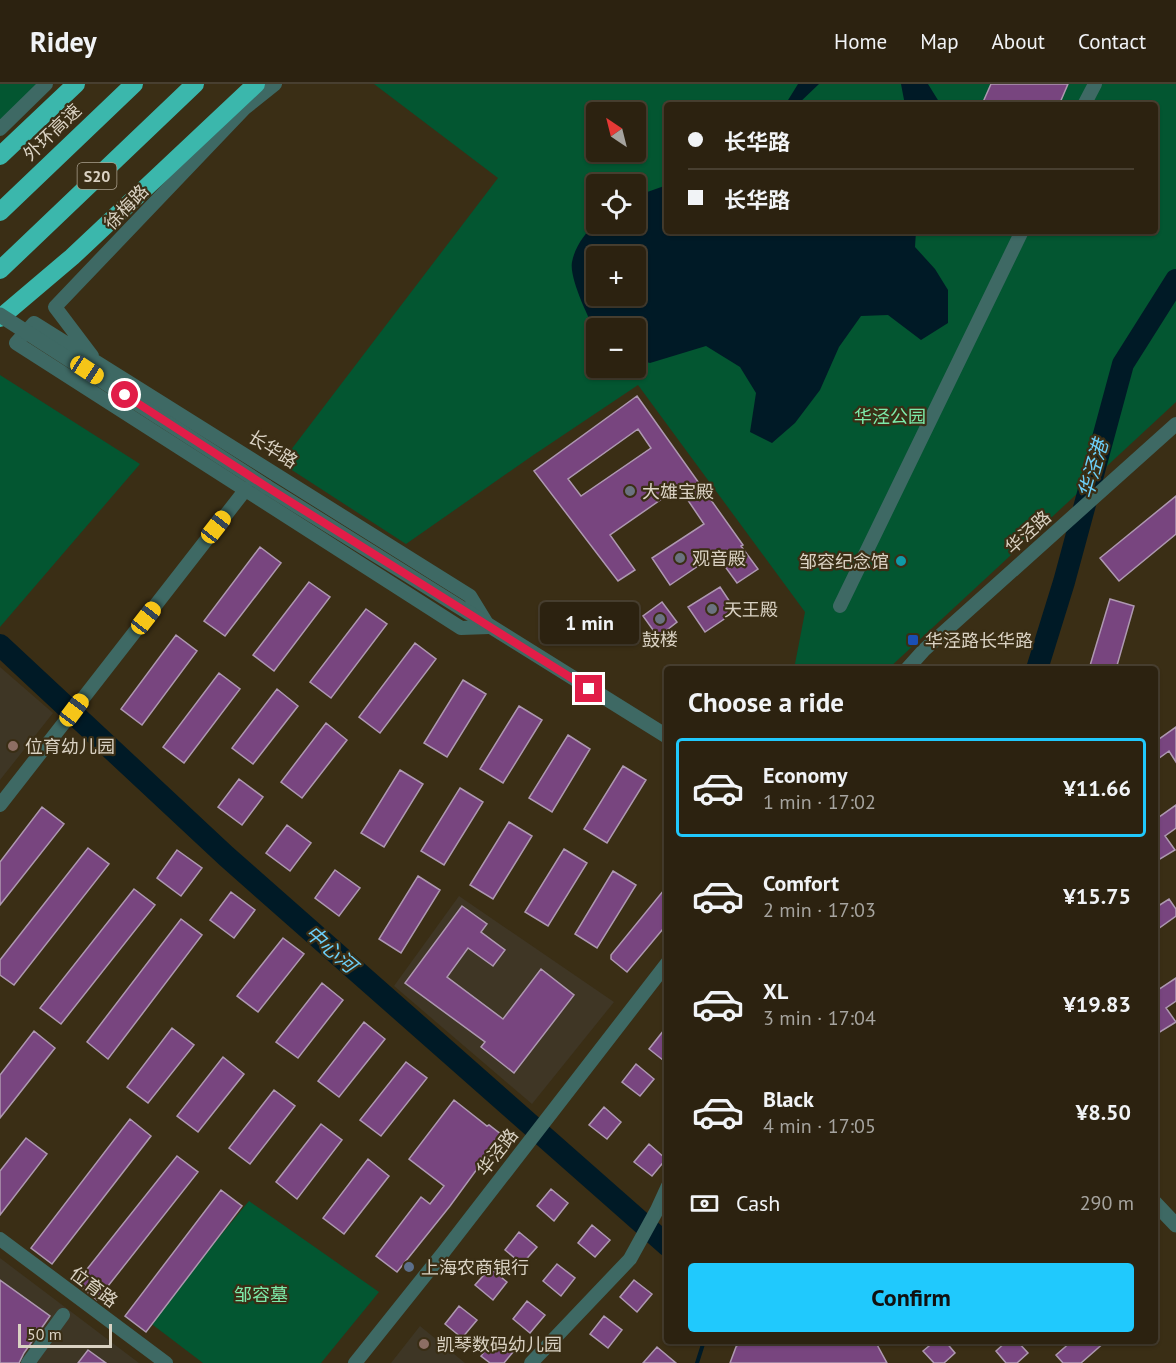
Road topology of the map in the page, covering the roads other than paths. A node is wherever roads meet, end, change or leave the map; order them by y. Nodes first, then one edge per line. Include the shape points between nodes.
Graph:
1 (46, 84) edge
2 (76, 84) edge
3 (134, 84) edge
4 (195, 84) edge
5 (256, 84) edge
6 (274, 84) edge
7 (1095, 84) edge
8 (1086, 102) edge
9 (0, 129) edge
10 (0, 156) edge
11 (0, 212) edge
12 (1021, 234) edge
13 (0, 270) edge
14 (0, 316) edge
15 (97, 362) junction
16 (1176, 424) edge
17 (246, 489) junction
18 (840, 606) dead end
19 (489, 627) junction
20 (910, 666) edge
21 (664, 735) edge
22 (0, 805) edge
23 (664, 967) edge
24 (664, 1195) edge
25 (1158, 1206) edge
26 (1176, 1225) edge
27 (0, 1239) edge
28 (63, 1315) dead end
29 (28, 1363) edge
30 (166, 1363) edge
31 (355, 1363) edge
32 (531, 1363) edge

1 - 9 street
2 - 10 highway
3 - 11 highway, 外环高速 / S20
4 - 13 highway, S20
5 - 14 highway via 65,263
6 - 15 street, 徐梅路 via 246,108 55,307
7 - 8 street
12 - 18 street
14 - 19 street, 长华路, bridge
15 - 17 street, 长华路 via 34,323 16,343
15 - 19 street, 长华路 via 470,596
16 - 20 street, 华泾路
17 - 19 street, 长华路 via 461,628
17 - 22 street
19 - 21 street, 长华路
23 - 31 street, 华泾路
24 - 32 street via 630,1259
25 - 26 street
27 - 30 street, 位育路
28 - 29 street

